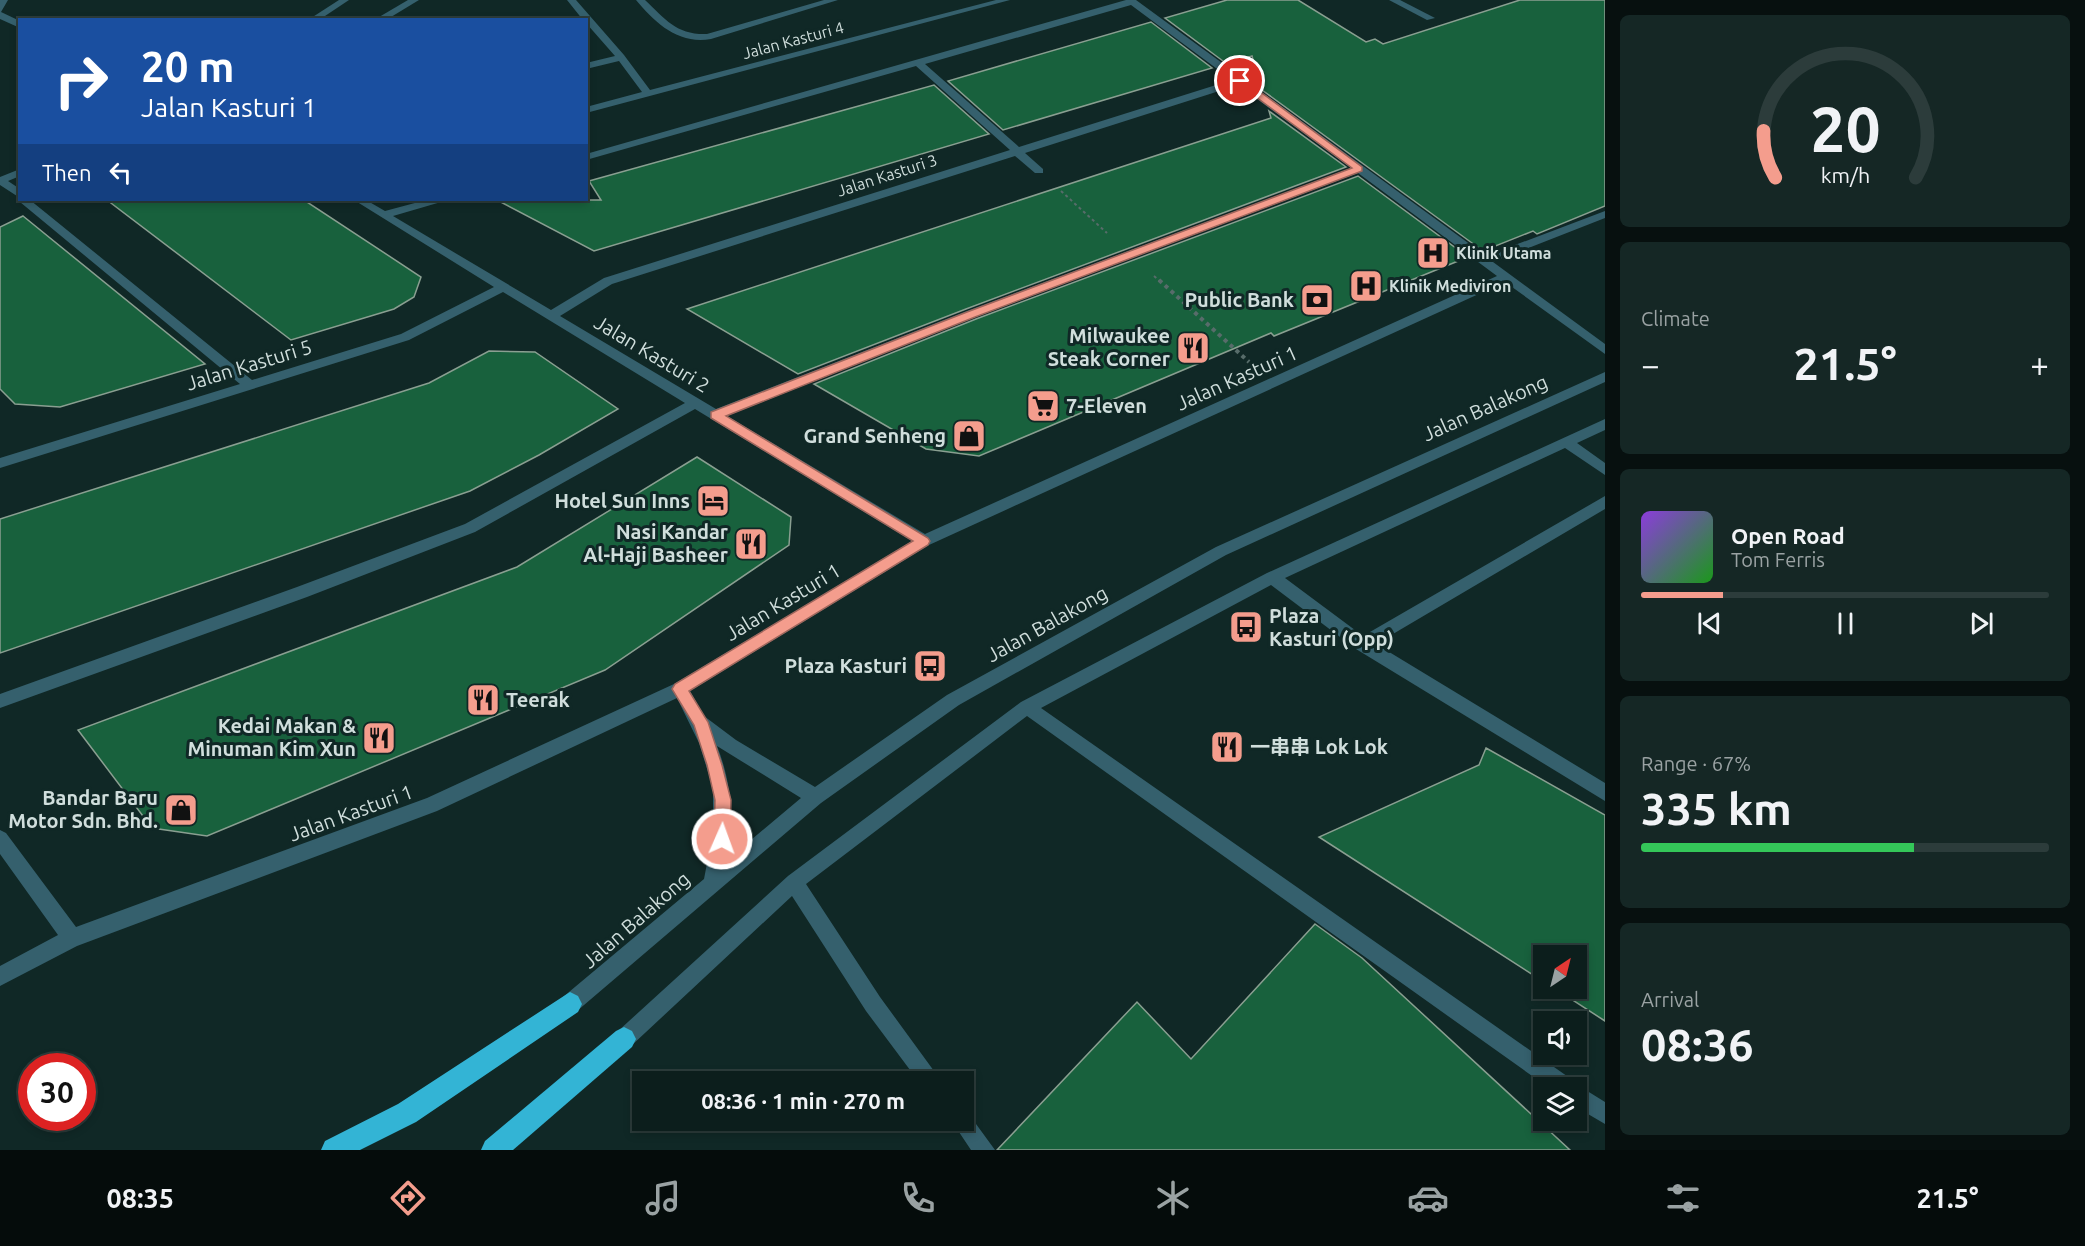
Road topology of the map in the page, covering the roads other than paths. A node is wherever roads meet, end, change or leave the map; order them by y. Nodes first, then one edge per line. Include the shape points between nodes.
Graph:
1 (4, 0) edge
2 (345, 0) edge
3 (415, 0) edge
4 (571, 0) edge
5 (640, 0) edge
6 (834, 0) edge
7 (1006, 0) edge
8 (1393, 0) edge
9 (1131, 1) edge
10 (0, 10) edge
11 (0, 15) edge
12 (315, 18) edge
13 (382, 18) edge
14 (587, 18) edge
15 (1430, 18) dead end
16 (588, 19) edge
17 (18, 24) edge
18 (621, 57) junction
19 (918, 63) junction
20 (588, 65) edge
21 (1240, 81) junction
22 (648, 94) junction
23 (588, 109) edge
24 (1017, 152) junction
25 (588, 156) edge
26 (1359, 169) junction
27 (1038, 171) road end
28 (18, 173) edge
29 (1, 181) edge
30 (18, 194) edge
31 (25, 201) edge
32 (361, 201) edge
33 (433, 201) edge
34 (1605, 214) edge
35 (384, 215) junction
36 (1485, 261) junction
37 (1506, 277) junction
38 (504, 287) junction
39 (551, 316) junction
40 (1605, 350) edge
41 (1605, 377) edge
42 (250, 385) junction
43 (696, 403) junction
44 (715, 415) junction
45 (1605, 424) edge
46 (1566, 442) junction
47 (0, 463) edge
48 (1605, 470) edge
49 (1605, 502) edge
50 (924, 541) junction
51 (1272, 576) junction
52 (1362, 644) junction
53 (680, 689) junction
54 (0, 701) edge
55 (1027, 708) junction
56 (700, 722) junction
57 (1605, 793) edge
58 (815, 797) junction
59 (0, 839) edge
60 (714, 881) junction
61 (794, 882) junction
62 (72, 938) junction
63 (0, 976) edge
64 (570, 1004) joint
65 (624, 1039) joint
66 (924, 1071) edge
67 (1551, 1077) edge
68 (1587, 1102) edge
69 (1605, 1114) edge
70 (970, 1131) edge
71 (334, 1150) edge
72 (494, 1150) edge
73 (984, 1150) edge

1 - 10 street
2 - 12 street
3 - 13 street
4 - 14 street
5 - 6 street via 676,34 694,38
7 - 22 street, Jalan Kasturi 4
8 - 15 street
9 - 19 street
9 - 21 street
11 - 17 street
16 - 18 street
18 - 20 street
18 - 22 street
19 - 24 street
19 - 25 street
21 - 24 street, Jalan Kasturi 3
21 - 26 street
22 - 23 street, Jalan Kasturi 4
24 - 27 street
24 - 39 street, Jalan Kasturi 3 via 608,281
26 - 36 street
26 - 44 street
28 - 29 street
29 - 30 street
31 - 42 street
32 - 35 street, Jalan Kasturi 2
33 - 35 street
34 - 36 street
35 - 38 street, Jalan Kasturi 2
36 - 37 street
37 - 40 street
37 - 50 street, Jalan Kasturi 1
38 - 39 street, Jalan Kasturi 2
38 - 42 street, Jalan Kasturi 5 via 405,337
39 - 43 street, Jalan Kasturi 2
41 - 58 street, Jalan Balakong via 1221,551 953,700
42 - 47 street, Jalan Kasturi 5
43 - 44 street, Jalan Kasturi 2
43 - 54 street via 470,528
44 - 50 street, Jalan Kasturi 2
45 - 46 street
46 - 48 street
46 - 51 street
49 - 52 street
50 - 53 street, Jalan Kasturi 1
51 - 52 street
51 - 55 street
52 - 57 street
53 - 56 street
53 - 62 street, Jalan Kasturi 1 via 431,805
55 - 61 street
55 - 67 street
56 - 58 street via 730,746
56 - 60 street via 723,800 722,839
58 - 60 street, Jalan Balakong
59 - 62 street
60 - 64 street, Jalan Balakong
61 - 65 street
61 - 66 street via 873,1004
62 - 63 street, Jalan Kasturi 1
64 - 71 highway via 407,1113
65 - 72 highway
68 - 69 street
70 - 73 street

